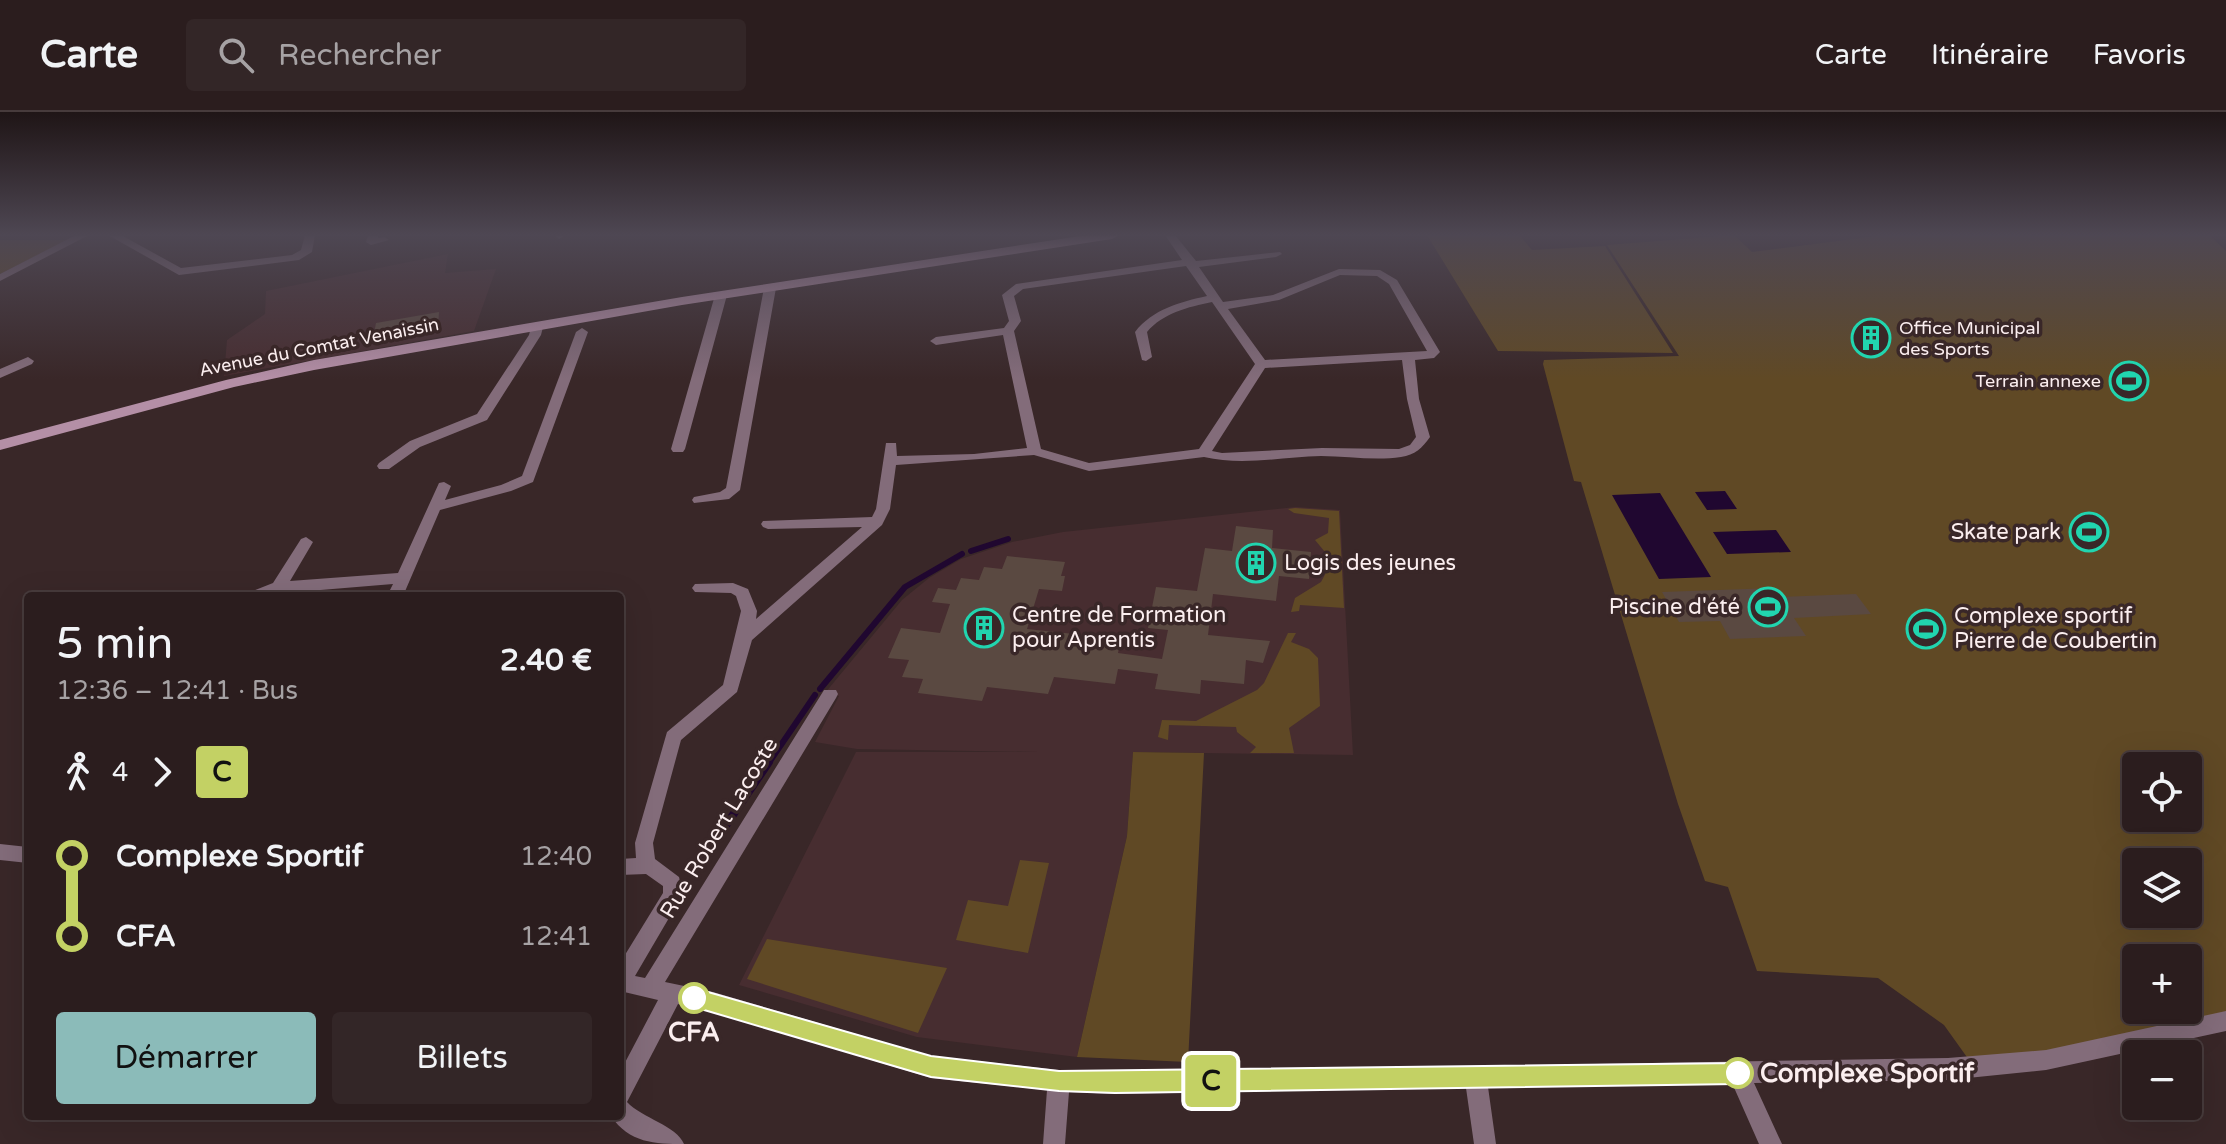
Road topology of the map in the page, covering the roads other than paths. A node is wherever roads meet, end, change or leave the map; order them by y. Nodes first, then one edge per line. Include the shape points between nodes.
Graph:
1 (801, 283) edge
2 (1045, 283) edge
3 (1205, 283) edge
4 (1312, 283) edge
5 (1394, 283) edge
6 (770, 288) junction
7 (721, 295) junction
8 (1218, 302) junction
9 (537, 327) junction
10 (1008, 331) junction
11 (582, 332) dead end
12 (936, 341) dead end
13 (1146, 357) dead end
14 (1408, 357) junction
15 (28, 361) dead end
16 (1261, 364) junction
17 (0, 374) edge
18 (0, 445) edge
19 (678, 449) dead end
20 (1035, 451) junction
21 (1204, 453) junction
22 (384, 466) dead end
23 (444, 486) dead end
24 (699, 500) dead end
25 (435, 507) junction
26 (877, 522) junction
27 (768, 524) dead end
28 (306, 542) dead end
29 (403, 578) junction
30 (278, 587) junction
31 (700, 588) dead end
32 (261, 592) edge
33 (397, 592) edge
34 (745, 637) junction
35 (830, 694) dead end
36 (0, 852) edge
37 (24, 855) edge
38 (647, 866) junction
39 (624, 867) edge
40 (624, 974) edge
41 (624, 982) edge
42 (662, 990) junction
43 (2226, 1021) edge
44 (1738, 1073) junction
45 (1475, 1076) junction
46 (1059, 1081) junction
47 (624, 1084) edge
48 (624, 1115) edge
49 (673, 1144) edge
50 (1054, 1144) edge
51 (1485, 1144) edge
52 (1771, 1144) edge

1 - 6 main road, Avenue du Comtat Venaissin
2 - 10 street via 1016,287 1008,295 1015,321
3 - 8 street
4 - 8 street via 1275,298
5 - 14 street via 1433,348 1430,355
6 - 7 main road, Avenue du Comtat Venaissin
6 - 24 street via 733,490 714,500
7 - 9 main road, Avenue du Comtat Venaissin
7 - 19 street
8 - 13 street via 1187,303 1147,324 1141,332
8 - 16 street
9 - 18 main road, Avenue du Comtat Venaissin via 280,372
9 - 22 street via 482,417 415,444
10 - 12 street
10 - 20 street
11 - 25 street via 528,479
14 - 16 street
14 - 21 street via 1423,437 1415,448 1400,453
15 - 17 street
16 - 21 street
20 - 21 street via 1089,467
20 - 26 street via 973,457 890,453
23 - 25 street
25 - 29 street
26 - 27 street
26 - 34 street
28 - 30 street
29 - 30 street
29 - 33 street
30 - 32 street
31 - 34 street via 743,593 749,611
34 - 38 street via 731,688 673,737 644,843
35 - 42 street, Rue Robert Lacoste
36 - 37 street
38 - 39 street
38 - 40 street via 667,877 673,894
41 - 42 street
42 - 46 street via 931,1067
42 - 47 street, Rue Robert Lacoste
43 - 44 street via 2046,1060 1948,1069
44 - 45 street
44 - 52 street
45 - 46 street
45 - 51 street
46 - 50 street
48 - 49 street

